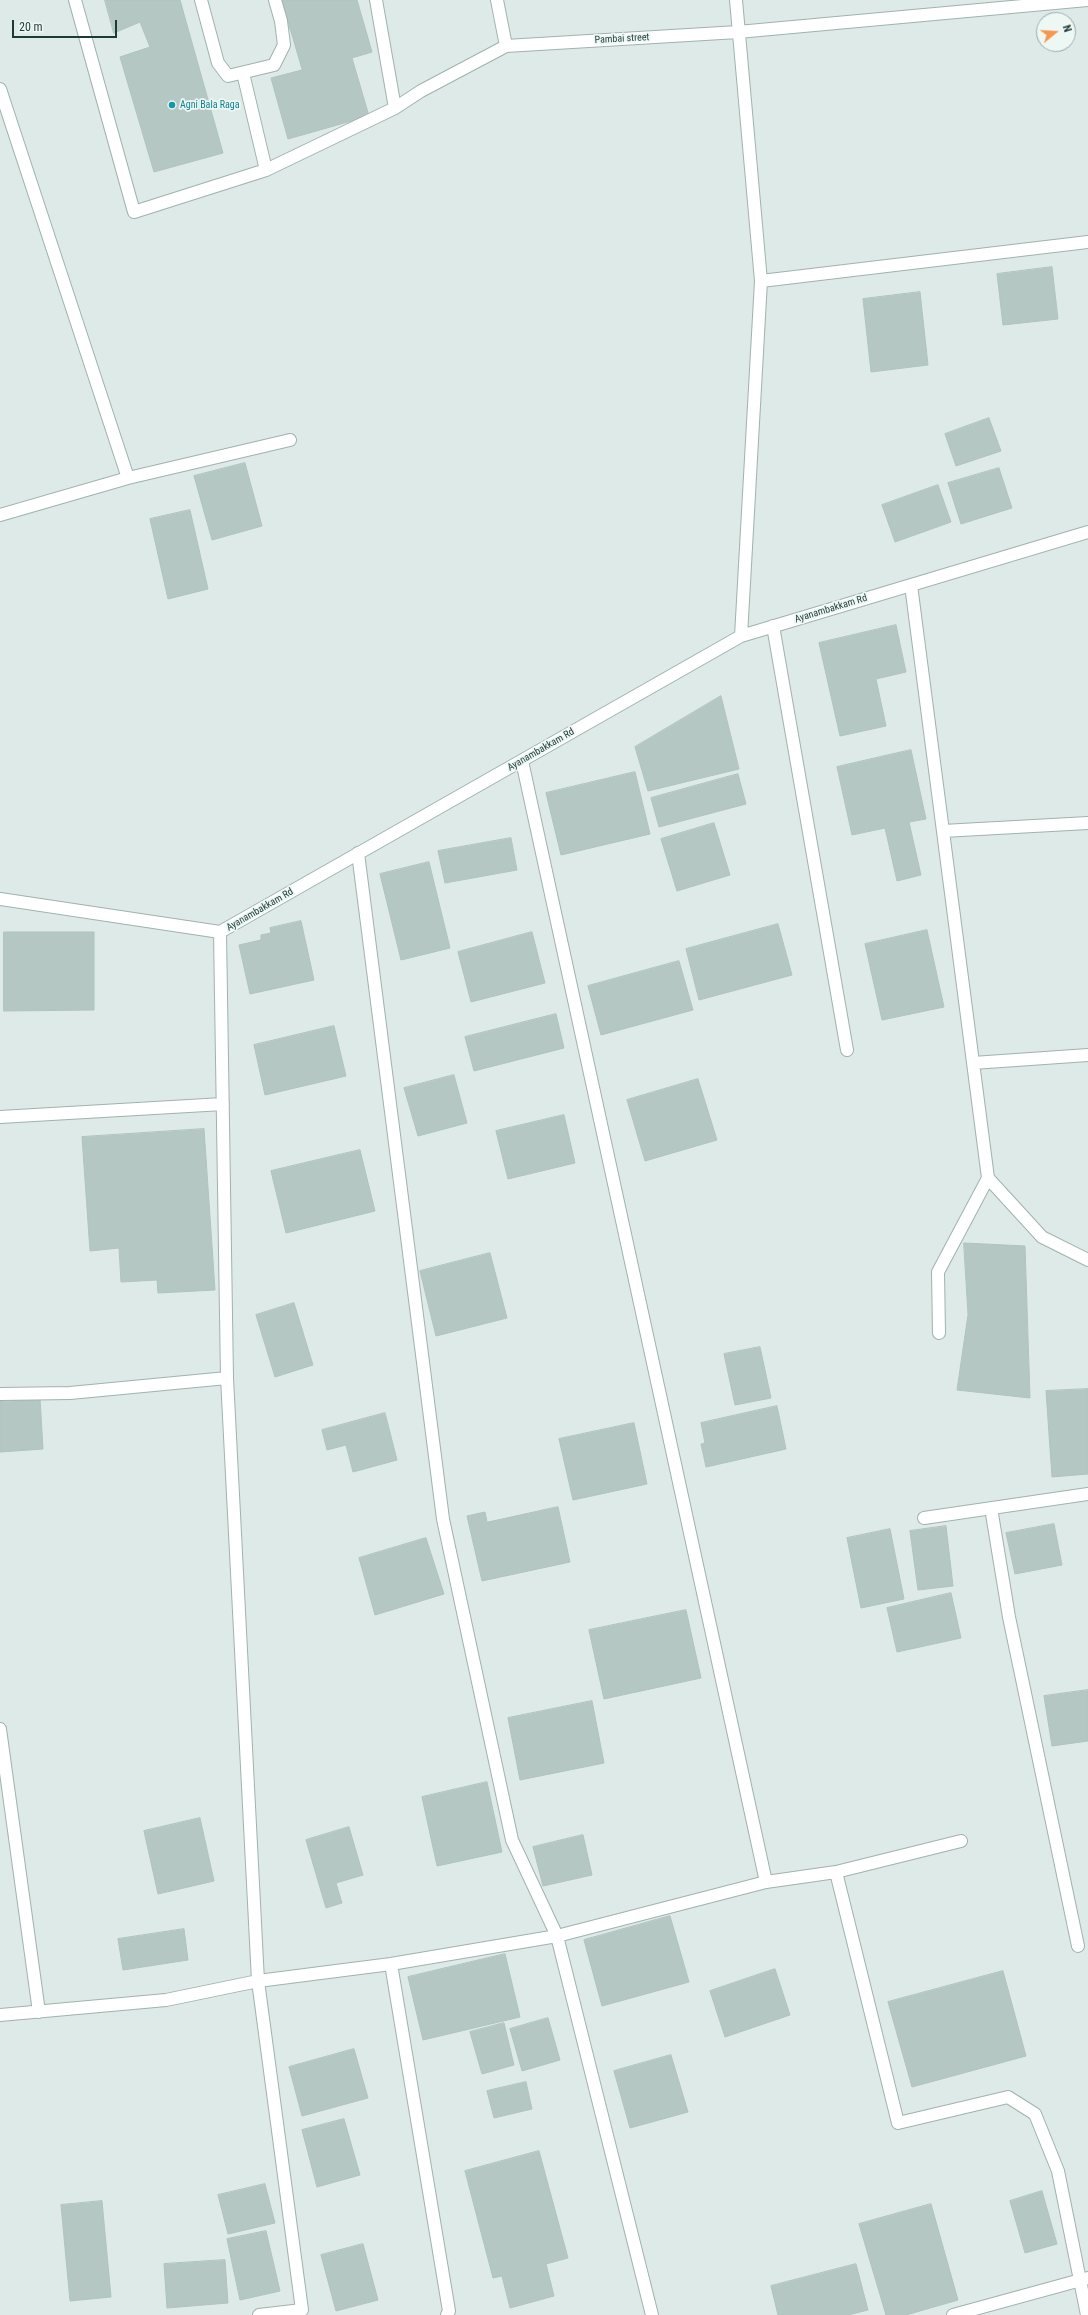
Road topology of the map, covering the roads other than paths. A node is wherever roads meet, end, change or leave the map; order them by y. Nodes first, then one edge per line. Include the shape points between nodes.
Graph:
1 (75, 0) edge
2 (201, 0) edge
3 (275, 0) edge
4 (376, 0) edge
5 (497, 0) edge
6 (736, 0) edge
7 (1088, 0) edge
8 (1036, 3) edge
9 (738, 32) junction
10 (506, 46) junction
11 (243, 73) junction
12 (0, 89) edge
13 (395, 108) junction
14 (266, 170) junction
15 (1088, 242) edge
16 (761, 281) junction
17 (290, 440) dead end
18 (128, 478) junction
19 (0, 515) edge
20 (1088, 532) edge
21 (911, 585) junction
22 (773, 626) junction
23 (741, 636) junction
24 (522, 761) junction
25 (1088, 823) edge
26 (943, 831) junction
27 (358, 854) junction
28 (0, 899) edge
29 (220, 932) junction
30 (847, 1050) dead end
31 (1088, 1055) edge
32 (973, 1063) junction
33 (223, 1104) junction
34 (0, 1117) edge
35 (988, 1178) junction
36 (1088, 1260) edge
37 (939, 1333) dead end
38 (227, 1378) junction
39 (0, 1394) edge
40 (1088, 1494) edge
41 (991, 1508) junction
42 (924, 1518) dead end
43 (0, 1729) edge
44 (961, 1841) dead end
45 (836, 1872) junction
46 (766, 1882) junction
47 (558, 1936) junction
48 (1078, 1946) dead end
49 (391, 1964) junction
50 (258, 1982) junction
51 (39, 2012) junction
52 (0, 2015) edge
53 (1084, 2279) edge
54 (302, 2313) edge
55 (259, 2315) edge
56 (447, 2315) edge
57 (652, 2315) edge
58 (953, 2315) edge
59 (1087, 2315) edge

1 - 14 street via 134,212
2 - 11 street via 222,70 228,76
3 - 11 street via 284,46 274,65
4 - 13 street
5 - 10 street
6 - 9 street
7 - 8 street, Pambai street
8 - 9 street, Pambai street
9 - 10 street, Pambai street
9 - 16 street
10 - 13 street via 421,91
11 - 14 street
12 - 18 street
13 - 14 street
15 - 16 street
16 - 23 street
17 - 18 street
18 - 19 street
20 - 21 street, Ayanambakkam Rd
21 - 22 street, Ayanambakkam Rd
21 - 26 street
22 - 23 street, Ayanambakkam Rd
22 - 30 street
23 - 24 street, Ayanambakkam Rd
24 - 27 street, Ayanambakkam Rd
24 - 46 street
25 - 26 street
26 - 32 street
27 - 29 street, Ayanambakkam Rd
27 - 47 street via 443,1519 512,1840
28 - 29 street, Ayanambakkam Rd
29 - 33 street
31 - 32 street
32 - 35 street
33 - 34 street
33 - 38 street
35 - 36 street via 1042,1237
35 - 37 street via 938,1272
38 - 39 street via 70,1393
38 - 50 street
40 - 41 street
41 - 42 street
41 - 48 street via 1009,1617
43 - 51 street
44 - 45 street
45 - 46 street
45 - 53 street via 898,2123 1008,2097 1036,2114 1058,2171
46 - 47 street
47 - 49 street
47 - 57 street
49 - 50 street
49 - 56 street via 449,2311
50 - 51 street via 166,2000
50 - 54 street
51 - 52 street
53 - 58 street
53 - 59 street
54 - 55 street

